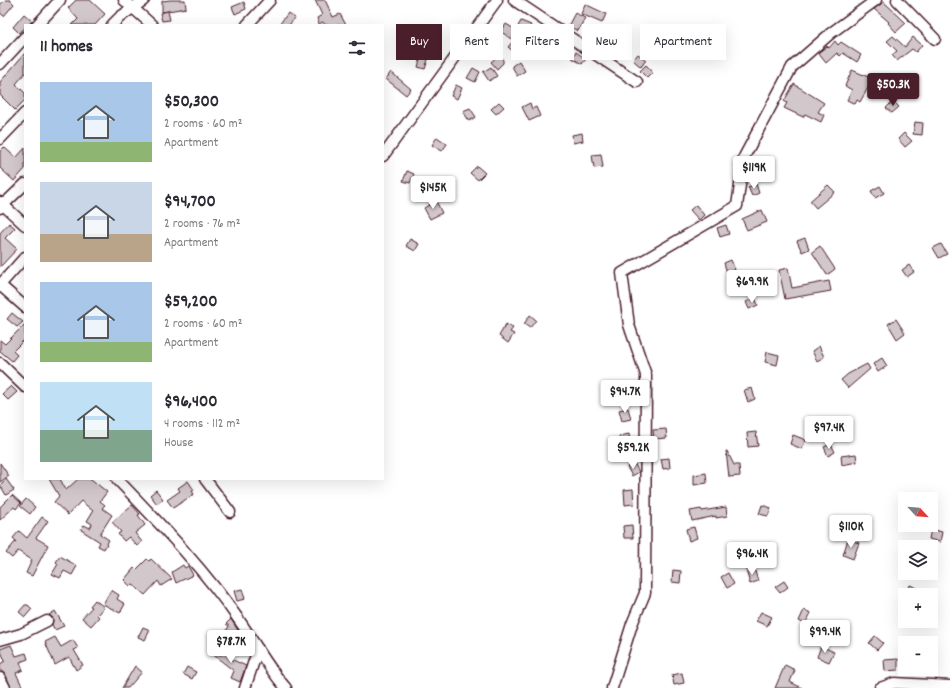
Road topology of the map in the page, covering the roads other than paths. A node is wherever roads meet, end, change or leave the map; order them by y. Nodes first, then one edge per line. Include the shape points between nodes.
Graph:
1 (60, 0) edge
2 (124, 0) edge
3 (144, 0) edge
4 (270, 0) edge
5 (497, 0) edge
6 (514, 0) edge
7 (876, 0) edge
8 (897, 0) edge
9 (134, 9) junction
10 (38, 24) edge
11 (113, 24) edge
12 (151, 24) edge
13 (248, 24) edge
14 (24, 38) edge
15 (935, 39) dead end
16 (0, 64) edge
17 (637, 82) dead end
18 (24, 114) edge
19 (0, 139) edge
20 (384, 155) edge
21 (24, 185) edge
22 (1, 205) edge
23 (24, 225) edge
24 (24, 258) edge
25 (0, 285) edge
26 (24, 307) edge
27 (0, 363) edge
28 (24, 386) edge
29 (118, 480) edge
30 (206, 480) edge
31 (230, 512) dead end
32 (47, 621) dead end
33 (0, 640) edge
34 (258, 649) junction
35 (0, 678) edge
36 (950, 686) edge
37 (5, 688) edge
38 (245, 688) edge
39 (286, 688) edge
40 (612, 688) edge
41 (880, 688) edge

1 - 10 street
2 - 9 street
3 - 9 street
4 - 13 street
5 - 20 street
6 - 17 street
7 - 40 street via 792,67 744,157 737,206 622,273 629,325 646,376 644,593
8 - 15 street
9 - 11 street
9 - 12 street
14 - 16 street
18 - 19 street
21 - 22 street
22 - 23 street
24 - 25 street
25 - 26 street
27 - 28 street
29 - 34 street via 190,556
30 - 31 street
32 - 33 street via 21,634
34 - 38 street
34 - 39 street via 272,673
35 - 37 street
36 - 41 street via 894,683

